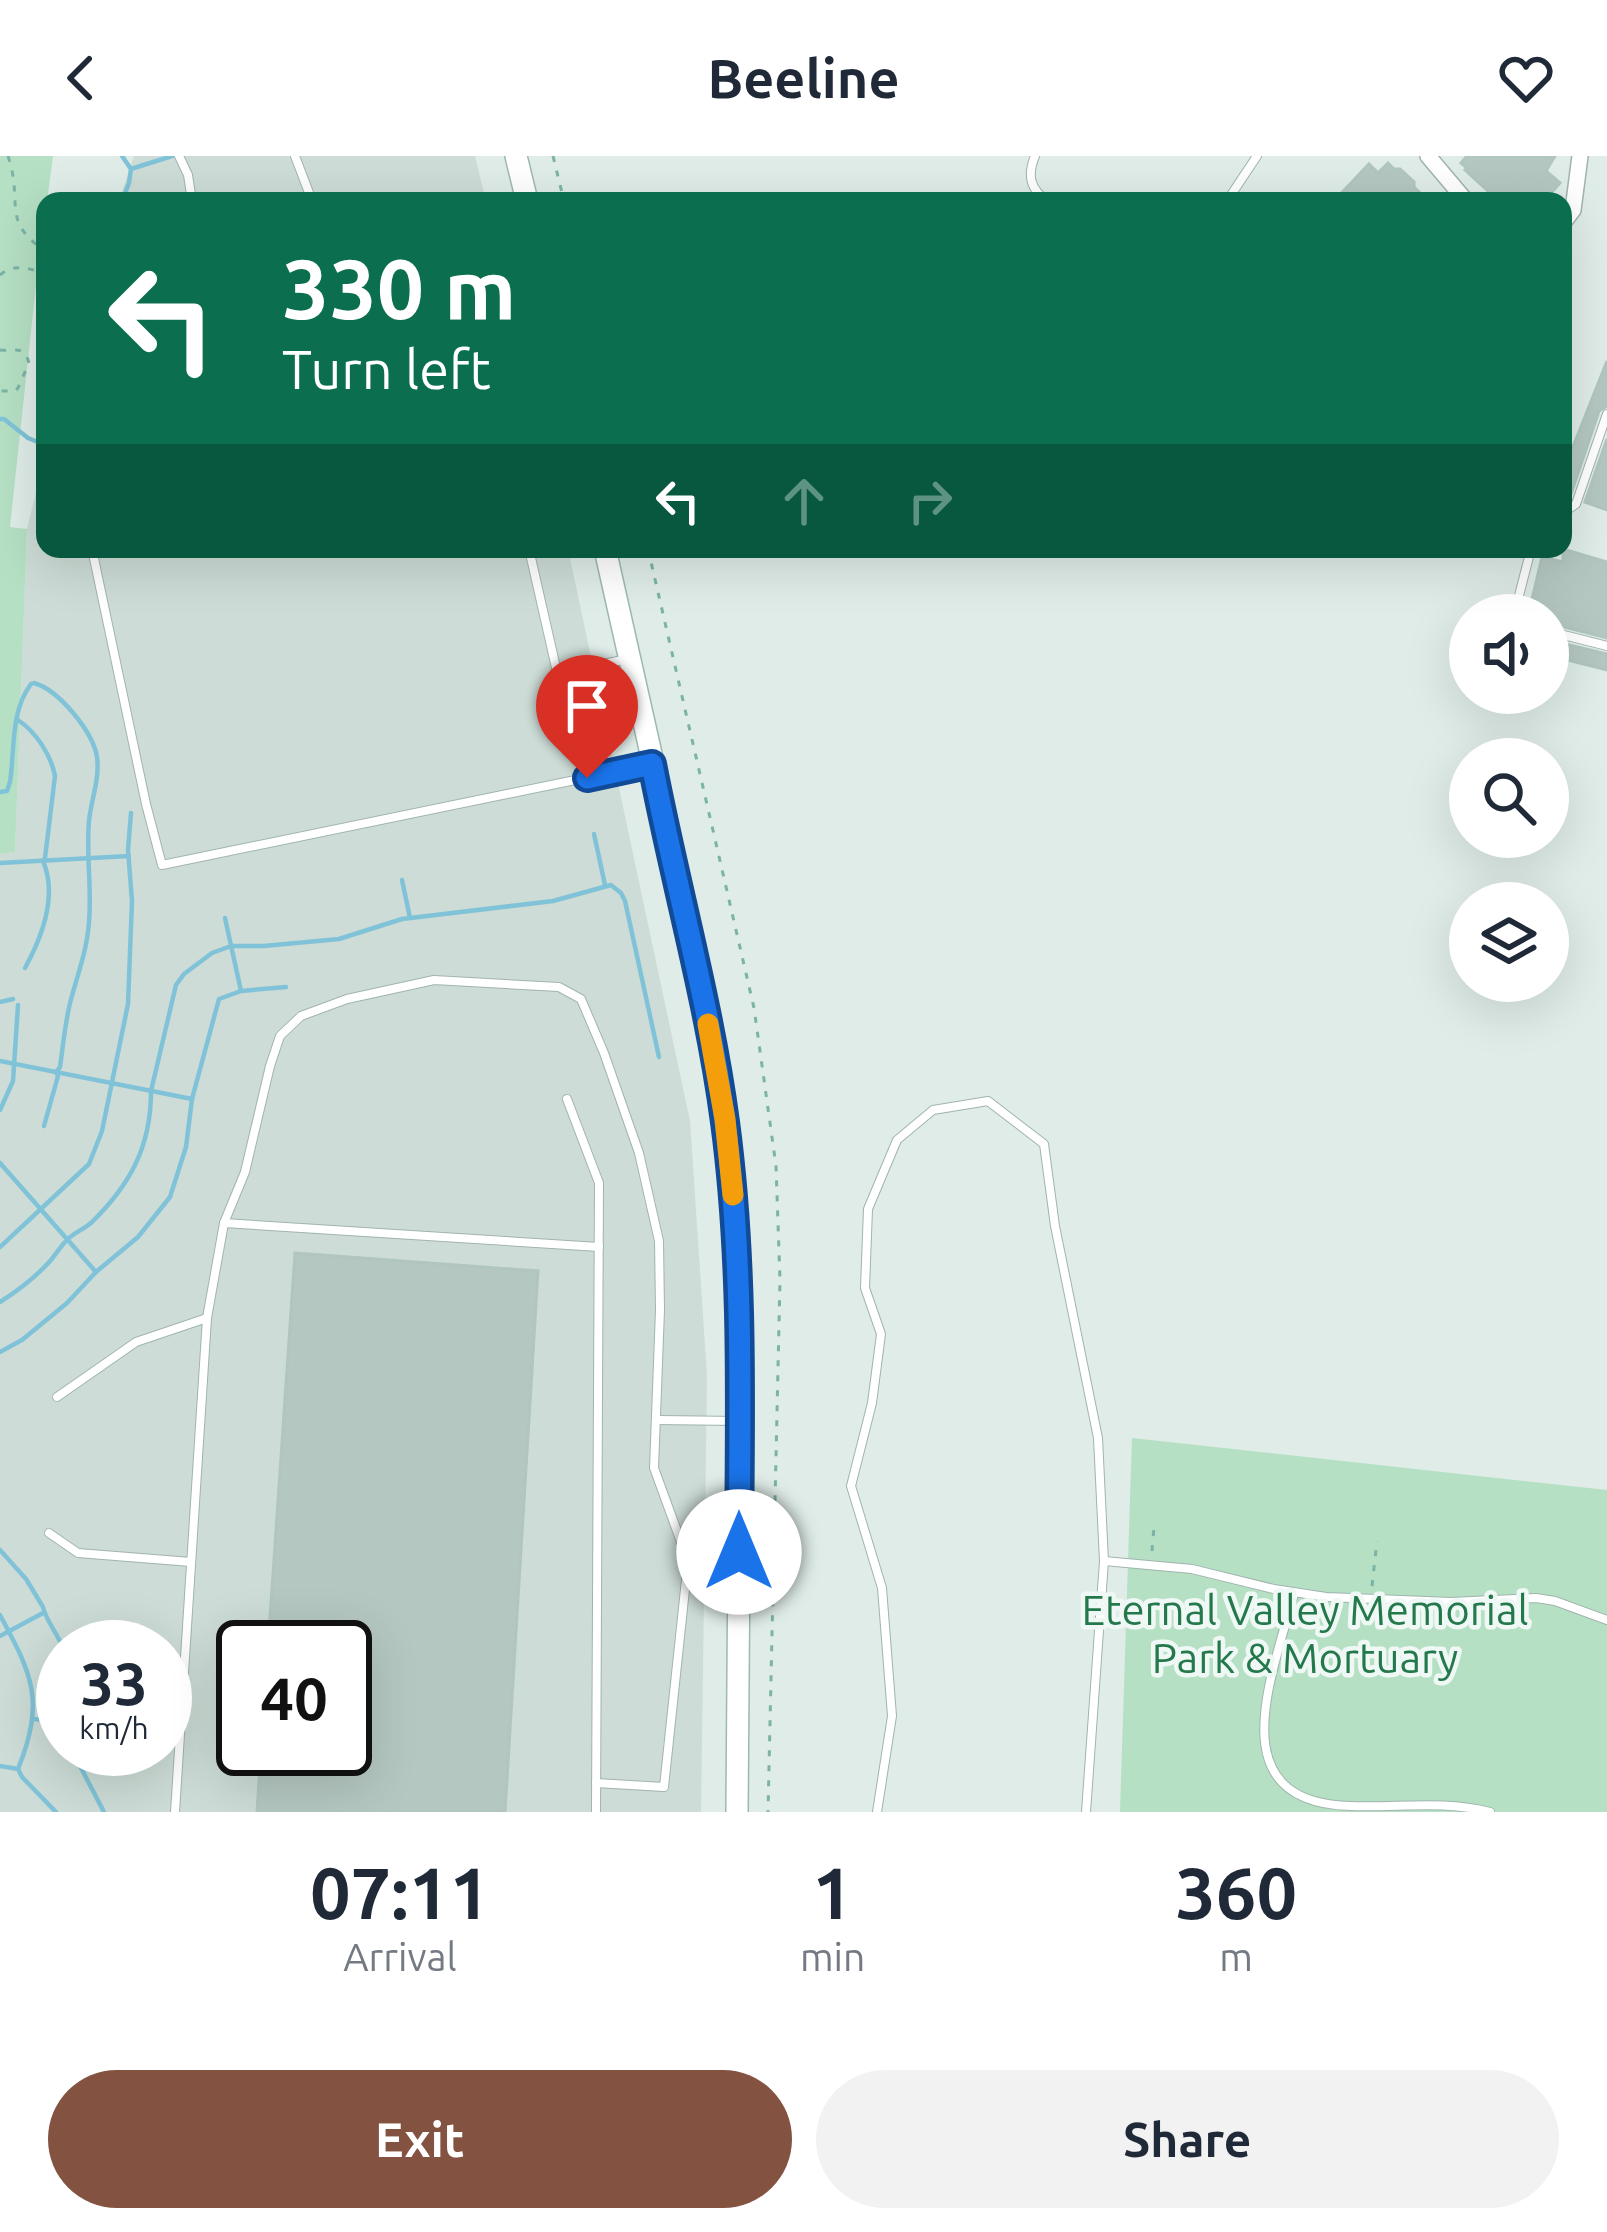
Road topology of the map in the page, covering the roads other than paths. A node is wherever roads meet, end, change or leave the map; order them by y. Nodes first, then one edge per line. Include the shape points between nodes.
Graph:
1 (179, 156) edge
2 (295, 156) edge
3 (515, 156) edge
4 (1035, 156) edge
5 (1257, 156) edge
6 (1428, 156) edge
7 (1580, 156) edge
8 (191, 192) edge
9 (309, 192) edge
10 (524, 192) edge
11 (1037, 192) edge
12 (1233, 192) edge
13 (1458, 192) edge
14 (1572, 212) edge
15 (1607, 414) edge
16 (1572, 507) edge
17 (94, 558) edge
18 (531, 558) edge
19 (607, 558) edge
20 (1529, 558) edge
21 (1519, 594) edge
22 (1569, 637) edge
23 (1607, 646) edge
24 (629, 658) junction
25 (559, 673) junction
26 (572, 738) dead end
27 (652, 764) junction
28 (566, 1099) dead end
29 (224, 1223) junction
30 (599, 1247) junction
31 (207, 1318) junction
32 (57, 1397) dead end
33 (657, 1420) junction
34 (740, 1421) junction
35 (49, 1533) dead end
36 (1104, 1561) junction
37 (191, 1562) junction
38 (1294, 1593) junction
39 (1607, 1620) edge
40 (596, 1783) junction
41 (1395, 1809) edge
42 (175, 1812) edge
43 (596, 1812) edge
44 (736, 1812) edge
45 (878, 1812) edge
46 (1087, 1812) edge
47 (1490, 1812) edge

1 - 8 lane
2 - 9 lane
3 - 10 street
4 - 11 lane
5 - 12 lane
6 - 13 street
7 - 14 street
15 - 16 lane
17 - 27 lane via 162,866
18 - 25 lane
19 - 24 street
20 - 21 lane
22 - 23 lane
24 - 25 lane
24 - 27 street
25 - 26 lane
27 - 34 street via 725,1119 736,1217
28 - 30 lane via 599,1183
29 - 30 lane
29 - 31 lane
29 - 33 lane via 280,1036 301,1016 434,980 559,987 581,999 604,1053 659,1240
30 - 40 lane
31 - 32 lane via 136,1342
31 - 37 lane
33 - 34 lane
33 - 40 lane via 654,1468 688,1561 664,1786
34 - 44 street
35 - 37 lane via 79,1553
36 - 38 lane via 1192,1569
36 - 45 lane via 1098,1438 1044,1144 988,1101 933,1110 897,1140 868,1209 865,1288 880,1334 851,1486 882,1588 892,1715
36 - 46 lane
37 - 42 lane
38 - 39 lane via 1536,1598
38 - 41 lane via 1262,1716 1266,1757 1308,1800
40 - 43 lane
41 - 47 lane via 1445,1803

